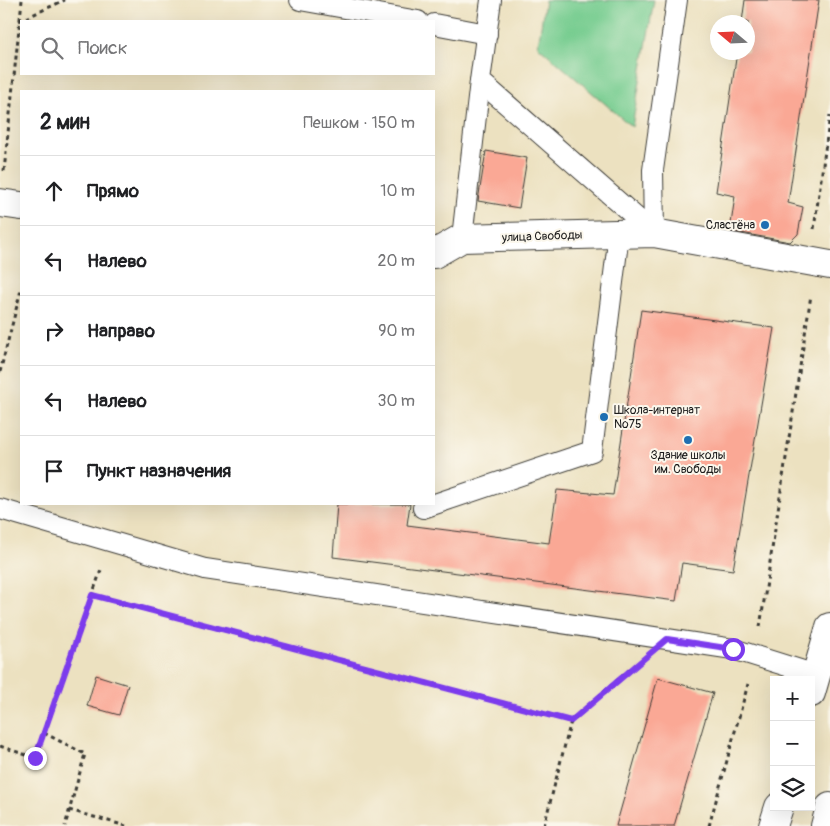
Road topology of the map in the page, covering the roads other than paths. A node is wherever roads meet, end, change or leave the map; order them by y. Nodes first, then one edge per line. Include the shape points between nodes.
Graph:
1 (300, 0) edge
2 (491, 0) edge
3 (677, 0) edge
4 (412, 20) edge
5 (435, 24) edge
6 (487, 34) junction
7 (480, 81) junction
8 (0, 203) edge
9 (20, 206) edge
10 (654, 233) junction
11 (619, 234) junction
12 (462, 238) junction
13 (435, 253) edge
14 (823, 264) edge
15 (435, 504) edge
16 (432, 505) edge
17 (423, 508) dead end
18 (0, 509) edge
19 (830, 627) edge
20 (797, 676) edge
21 (815, 680) edge
22 (830, 807) edge
23 (777, 811) edge
24 (773, 826) edge
25 (825, 826) edge

1 - 4 lane
2 - 6 lane
3 - 10 lane via 653,170
5 - 6 lane
6 - 7 lane
7 - 10 lane
7 - 12 lane
8 - 9 street
10 - 11 street, улица Свободы
10 - 14 street, улица Свободы
11 - 12 street, улица Свободы
11 - 15 lane via 592,451
12 - 13 street, улица Свободы
16 - 17 lane
18 - 20 lane via 205,569 733,649
19 - 21 street
22 - 25 street
23 - 24 street

